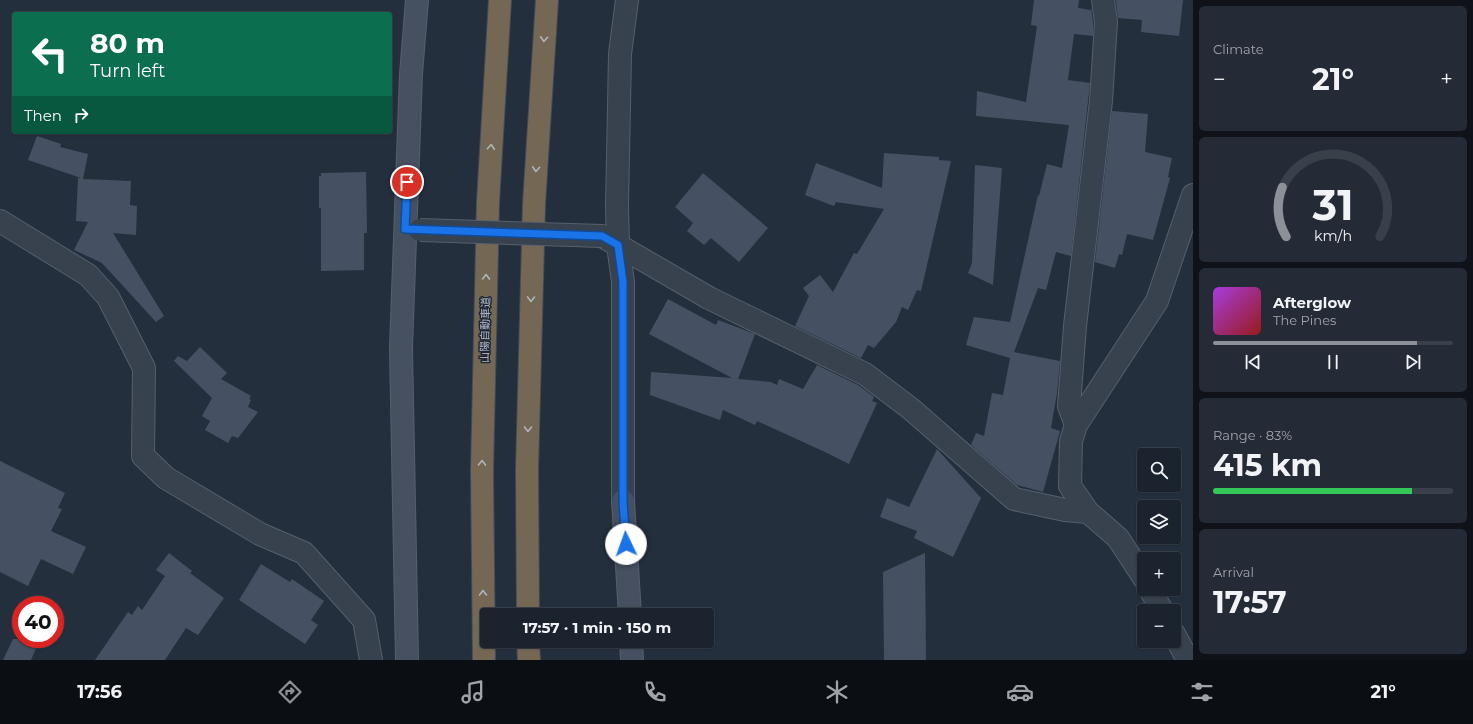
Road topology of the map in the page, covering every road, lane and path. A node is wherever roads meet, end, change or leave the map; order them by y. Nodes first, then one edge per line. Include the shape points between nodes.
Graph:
1 (418, 0) edge
2 (500, 0) edge
3 (547, 0) edge
4 (627, 0) edge
5 (1102, 0) edge
6 (1193, 195) edge
7 (0, 221) edge
8 (412, 230) junction
9 (610, 240) junction
10 (1076, 425) junction
11 (1088, 512) junction
12 (1137, 567) edge
13 (528, 608) edge
14 (630, 608) edge
15 (1181, 647) edge
16 (528, 648) edge
17 (631, 648) edge
18 (371, 660) edge
19 (407, 660) edge
20 (484, 660) edge
21 (529, 660) edge
22 (632, 660) edge
23 (1188, 660) edge

1 - 8 street via 411,74
20 -> 2 highway, 山陽自動車道 via 482,471 487,210
3 -> 13 highway via 534,204 527,470
4 - 9 street via 620,54
5 - 10 street via 1106,22 1101,101 1075,326 1069,406
6 - 10 street via 1157,300
7 - 18 street via 88,275 108,297 144,368 143,456 166,478 260,534 304,553 364,620
8 - 9 street, bridge
8 - 19 street via 401,348
9 - 11 street via 709,298 865,374 911,409 1014,499 1065,510
9 - 14 street via 623,282 623,501
10 - 11 street via 1071,441 1070,486
11 - 12 street via 1118,538
15 - 23 street
16 - 21 highway
17 - 22 street

